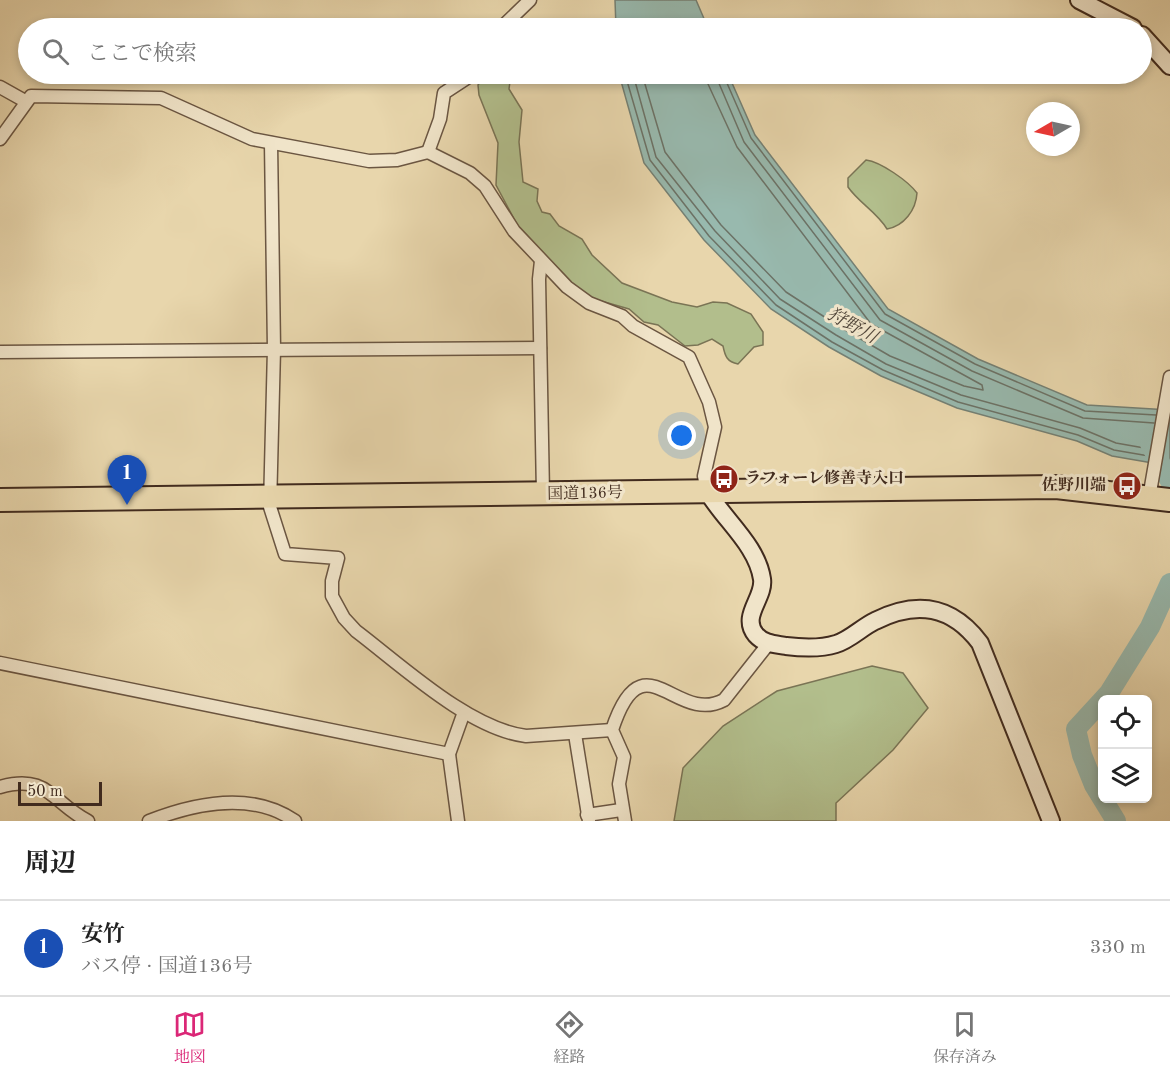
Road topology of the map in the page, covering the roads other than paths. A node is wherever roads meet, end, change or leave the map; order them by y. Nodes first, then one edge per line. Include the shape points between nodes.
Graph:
1 (530, 0) edge
2 (1079, 0) edge
3 (511, 18) edge
4 (1114, 18) edge
5 (1152, 46) edge
6 (1170, 66) edge
7 (458, 84) edge
8 (0, 87) edge
9 (25, 101) junction
10 (0, 139) edge
11 (271, 143) junction
12 (428, 152) junction
13 (541, 261) junction
14 (540, 348) junction
15 (274, 349) junction
16 (0, 352) edge
17 (1170, 377) edge
18 (707, 491) junction
19 (543, 494) junction
20 (1156, 495) edge
21 (272, 498) junction
22 (0, 500) edge
23 (769, 643) junction
24 (0, 663) edge
25 (464, 712) junction
26 (612, 729) junction
27 (575, 734) junction
28 (449, 754) junction
29 (0, 787) edge
30 (623, 815) edge
31 (588, 818) edge
32 (88, 821) edge
33 (149, 821) edge
34 (295, 821) edge
35 (458, 821) edge
36 (1051, 821) edge

1 - 3 street
2 - 4 street
5 - 6 street
7 - 12 street via 444,93
8 - 9 street
9 - 10 street
9 - 11 street via 35,95 161,98 247,137
11 - 12 street via 369,161
11 - 15 street
12 - 13 street via 470,173 485,186 514,231
13 - 14 street
13 - 18 street via 589,303 622,316 689,357 716,427 704,476
14 - 15 street
14 - 19 street
15 - 16 street
15 - 21 street
17 - 20 street
18 - 19 highway, 国道136号
18 - 20 highway, 国道136号 via 1056,487
18 - 23 street via 759,564 763,586 751,623 758,637
19 - 21 highway, 国道136号
21 - 22 highway, 国道136号
21 - 25 street via 270,511 285,554 338,558 331,589 344,618
23 - 26 street via 724,700 709,704 656,687 639,686 630,691
23 - 36 street via 804,647 836,644 875,621 913,610 929,609 957,618 980,643
24 - 28 street
25 - 27 street via 515,735
25 - 28 street
26 - 27 street
26 - 30 street via 624,757 619,784
27 - 31 street
28 - 35 street
29 - 32 street via 34,783
30 - 31 street
33 - 34 street via 188,808 237,803 270,808

